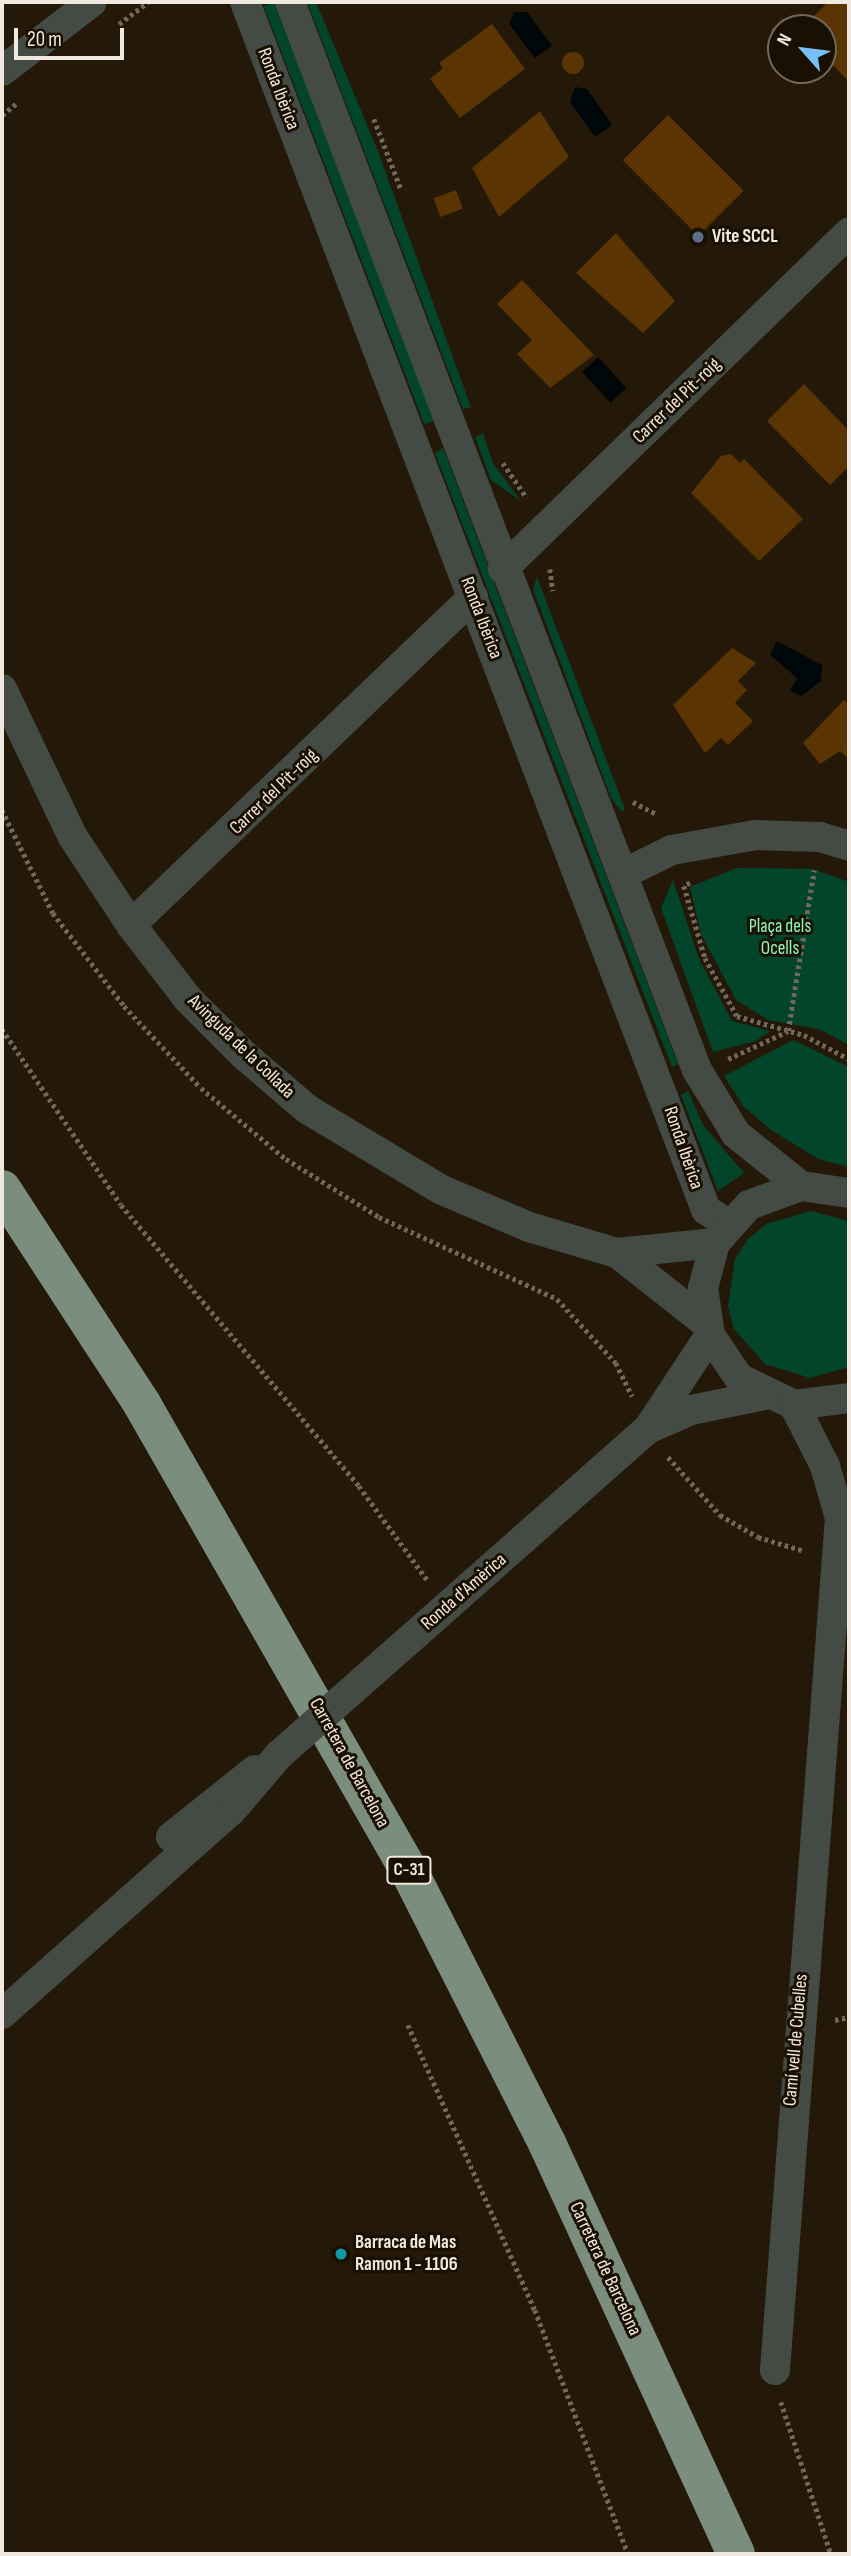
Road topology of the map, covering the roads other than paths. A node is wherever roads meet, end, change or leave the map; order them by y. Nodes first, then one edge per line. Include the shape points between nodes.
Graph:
1 (92, 2) edge
2 (245, 2) edge
3 (290, 2) edge
4 (2, 71) edge
5 (849, 232) edge
6 (503, 569) junction
7 (473, 597) junction
8 (2, 689) edge
9 (849, 846) edge
10 (623, 874) junction
11 (131, 925) junction
12 (801, 1186) junction
13 (2, 1189) edge
14 (849, 1193) edge
15 (722, 1234) junction
16 (617, 1253) junction
17 (708, 1329) junction
18 (765, 1395) junction
19 (849, 1398) edge
20 (794, 1405) junction
21 (648, 1429) junction
22 (845, 1509) edge
23 (279, 1755) junction
24 (2, 1989) edge
25 (2, 2014) edge
26 (775, 2370) road end
27 (736, 2554) edge

1 - 4 street
2 - 7 street, Ronda Ibèrica
3 - 6 street, Ronda Ibèrica via 455,427
5 - 6 street, Carrer del Pit-roig
6 - 10 street, Ronda Ibèrica
7 - 11 street, Carrer del Pit-roig
7 - 15 street, Ronda Ibèrica via 705,1210
8 - 11 street, Avinguda de la Collada via 73,837
9 - 10 street via 820,836 755,835 671,850
10 - 12 street, Ronda Ibèrica via 697,1070 736,1134
11 - 16 street, Avinguda de la Collada via 188,999 307,1110 442,1190 529,1227
12 - 14 street
12 - 15 street via 774,1192
13 - 27 highway, Carretera de Barcelona / C-31 via 142,1404 410,1871 547,2143
15 - 16 street, Avinguda de la Collada
15 - 17 street via 703,1288
16 - 17 street, Avinguda de la Collada
17 - 18 street via 739,1378
17 - 21 street, Ronda d'Amèrica
18 - 20 street
18 - 21 street, Ronda d'Amèrica via 691,1410
19 - 20 street
20 - 22 street, Camí vell de Cubelles
21 - 23 street, Ronda d'Amèrica, bridge
22 - 26 street, Camí vell de Cubelles via 796,2026
23 - 24 street, Ronda d'Amèrica via 230,1784
23 - 25 street, Ronda d'Amèrica via 231,1811

